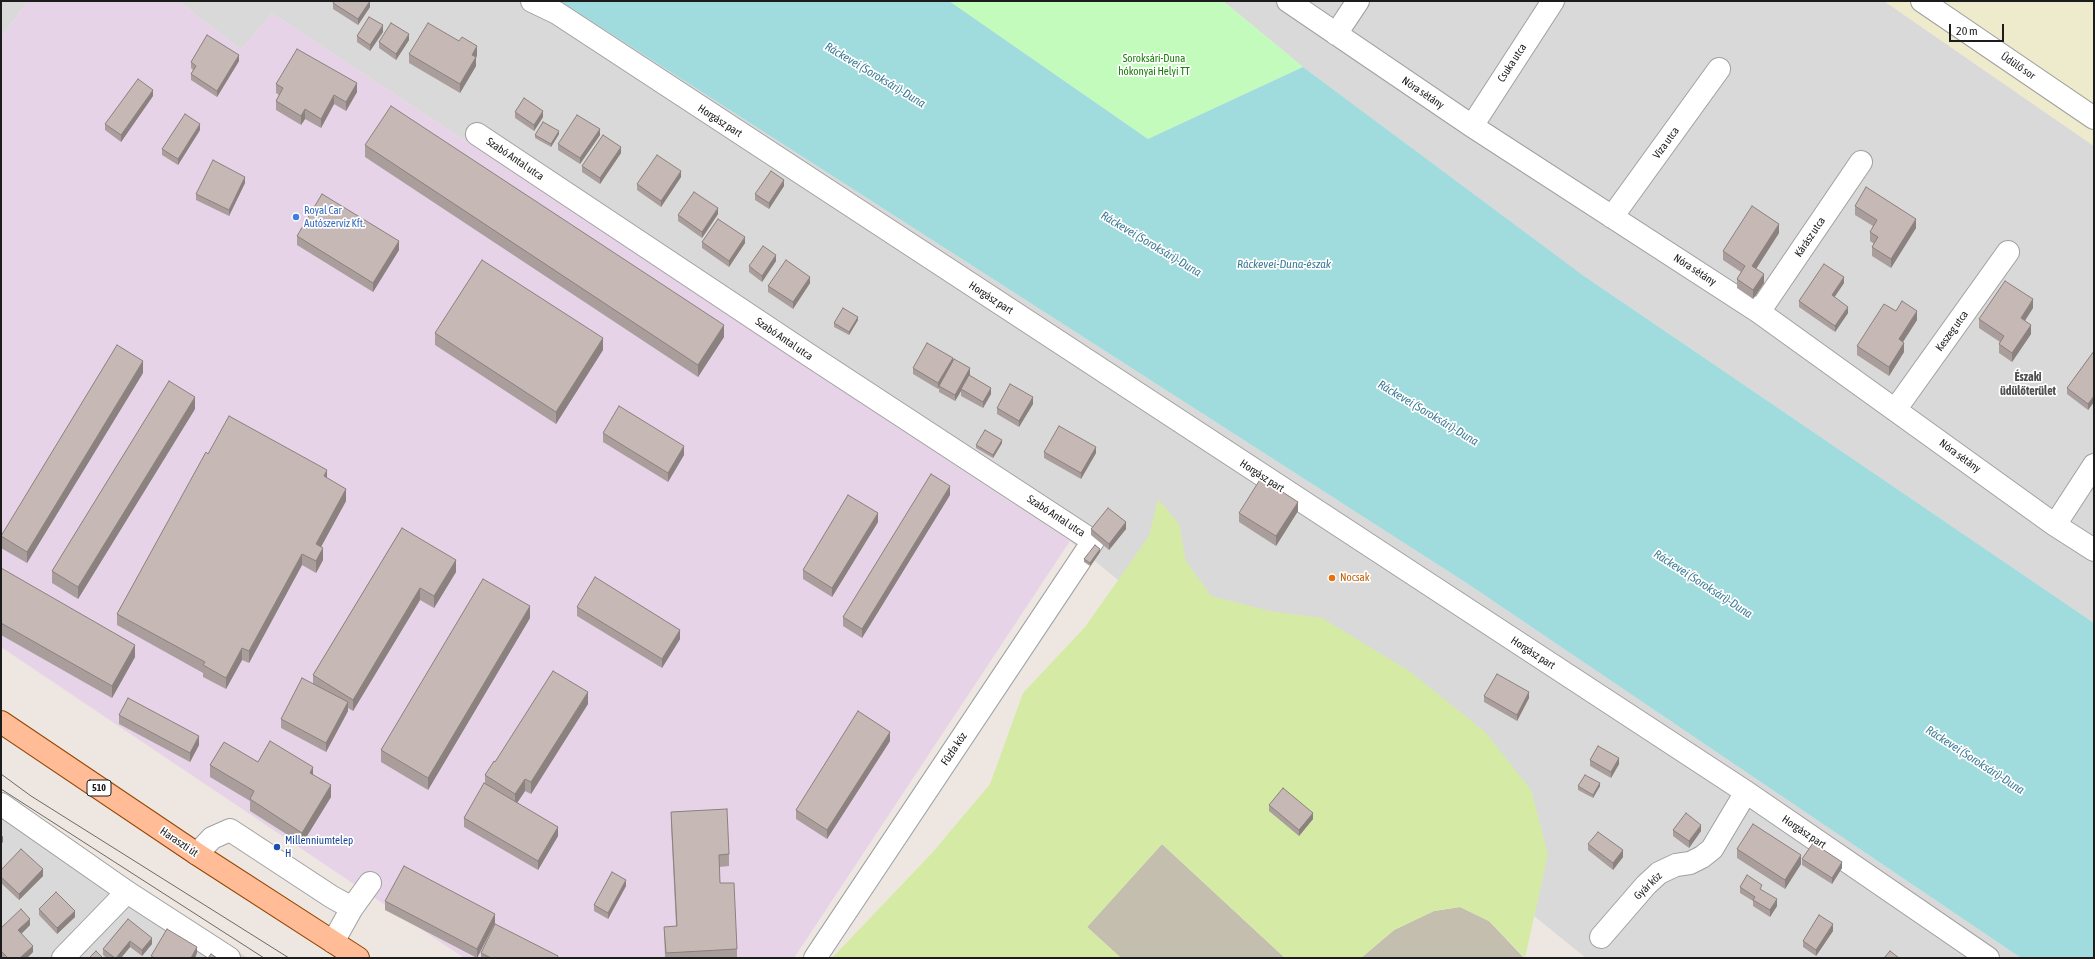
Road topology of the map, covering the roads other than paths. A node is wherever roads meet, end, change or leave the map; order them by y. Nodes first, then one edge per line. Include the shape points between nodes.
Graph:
1 (532, 1) edge
2 (1288, 1) edge
3 (1358, 1) edge
4 (1552, 1) edge
5 (1922, 1) edge
6 (1336, 34) junction
7 (1719, 69) dead end
8 (2094, 118) edge
9 (1472, 126) junction
10 (477, 134) dead end
11 (1861, 162) dead end
12 (1612, 217) junction
13 (2008, 252) dead end
14 (1759, 312) junction
15 (1895, 410) junction
16 (2094, 465) edge
17 (2055, 525) junction
18 (1093, 541) joint
19 (2094, 550) edge
20 (1, 722) edge
21 (1746, 792) junction
22 (1, 804) edge
23 (198, 854) junction
24 (370, 883) dead end
25 (127, 892) junction
26 (352, 908) junction
27 (1601, 938) dead end
28 (334, 942) junction
29 (356, 957) edge
30 (63, 958) edge
31 (229, 958) edge
32 (815, 958) edge
33 (1988, 958) edge

1 - 21 street, Horgász part via 557,13
2 - 6 street, Nóra sétány
3 - 6 street
4 - 9 street, Csuka utca
5 - 8 street, Üdülő sor
6 - 9 street, Nóra sétány
7 - 12 street, Viza utca
9 - 12 street, Nóra sétány
10 - 18 street, Szabó Antal utca
11 - 14 street, Kárász utca
12 - 14 street, Nóra sétány
13 - 15 street, Keszeg utca
14 - 15 street, Nóra sétány
15 - 17 street, Nóra sétány
16 - 17 street
17 - 19 street, Nóra sétány
18 - 32 street, Fűzfa köz
20 - 23 main road, Haraszti út / 510
21 - 27 street, Gyár köz via 1712,849 1690,863 1676,865 1659,873
21 - 33 street, Horgász part
22 - 25 street
23 - 26 street via 212,838 230,830
23 - 28 main road, Haraszti út / 510
24 - 26 street
25 - 30 street
25 - 31 street
26 - 28 street
28 - 29 main road, Haraszti út / 510

